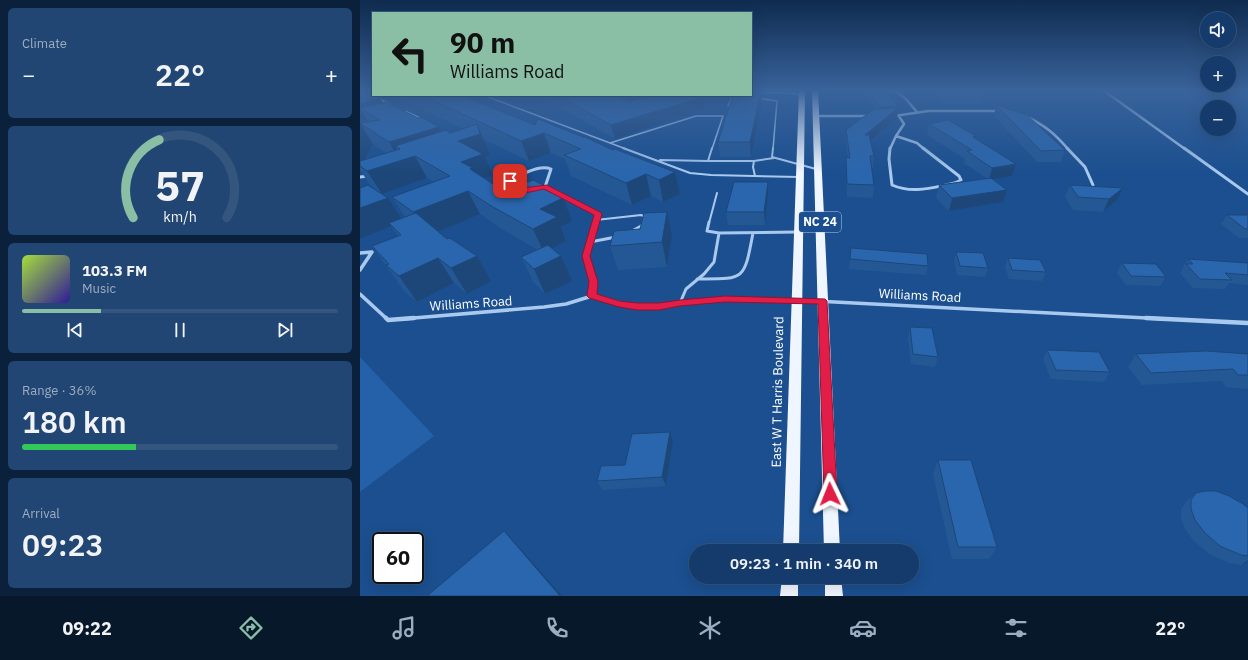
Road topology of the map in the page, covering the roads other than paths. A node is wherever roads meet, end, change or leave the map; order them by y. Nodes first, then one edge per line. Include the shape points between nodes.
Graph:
1 (417, 118) edge
2 (543, 118) edge
3 (690, 118) edge
4 (722, 118) edge
5 (775, 118) edge
6 (801, 118) edge
7 (816, 118) edge
8 (900, 118) edge
9 (1028, 118) edge
10 (1142, 118) edge
11 (423, 121) edge
12 (896, 136) junction
13 (610, 143) junction
14 (774, 158) junction
15 (656, 160) junction
16 (708, 161) junction
17 (754, 161) junction
18 (800, 164) junction
19 (818, 169) junction
20 (371, 175) edge
21 (755, 176) junction
22 (360, 177) edge
23 (799, 177) junction
24 (1093, 185) edge
25 (545, 187) junction
26 (536, 189) edge
27 (526, 191) edge
28 (717, 193) dead end
29 (1248, 194) edge
30 (596, 220) junction
31 (798, 232) junction
32 (719, 233) junction
33 (753, 233) junction
34 (626, 234) edge
35 (620, 236) edge
36 (590, 242) junction
37 (360, 253) edge
38 (360, 270) edge
39 (697, 279) junction
40 (360, 294) edge
41 (592, 296) junction
42 (796, 300) junction
43 (822, 301) junction
44 (680, 303) junction
45 (1248, 323) edge
46 (791, 544) edge
47 (832, 544) edge
48 (790, 584) edge
49 (833, 584) edge
50 (789, 596) edge
51 (834, 596) edge

1 - 11 street
2 - 13 lane
3 - 13 lane
4 - 16 lane
5 - 14 lane via 772,157
6 - 18 main road, East W T Harris Boulevard / NC 24
7 - 19 main road, NC 24
8 - 12 street via 904,124
9 - 24 street via 1052,131 1086,167
10 - 29 street
12 - 12 street via 890,144 892,185 913,190 962,180 917,143
13 - 15 lane
14 - 17 lane
14 - 18 lane
15 - 16 lane
15 - 21 lane via 690,173
16 - 17 lane
17 - 21 lane
18 - 19 lane
18 - 23 main road, East W T Harris Boulevard / NC 24
19 - 43 main road, NC 24
20 - 22 street
21 - 23 lane
23 - 31 main road, East W T Harris Boulevard / NC 24
25 - 26 street
25 - 27 street via 551,169 544,167 510,181 520,190
25 - 30 street via 598,214
28 - 32 lane via 707,231
30 - 34 lane via 641,215 648,217 646,224
30 - 36 street
31 - 33 lane
31 - 42 main road, East W T Harris Boulevard / NC 24
32 - 33 lane
32 - 39 lane via 714,262
33 - 39 lane via 747,267 743,274 734,279
35 - 36 lane
36 - 41 street via 586,256 594,282
37 - 38 street via 372,252
39 - 44 lane via 686,289
40 - 41 street, Williams Road via 388,320 544,308
41 - 44 street, Williams Road via 637,306 659,307
42 - 43 street, Williams Road
42 - 44 street, Williams Road via 725,299
42 - 46 main road, East W T Harris Boulevard / NC 24
43 - 45 street, Williams Road
43 - 47 main road, NC 24
48 - 50 main road
49 - 51 main road

